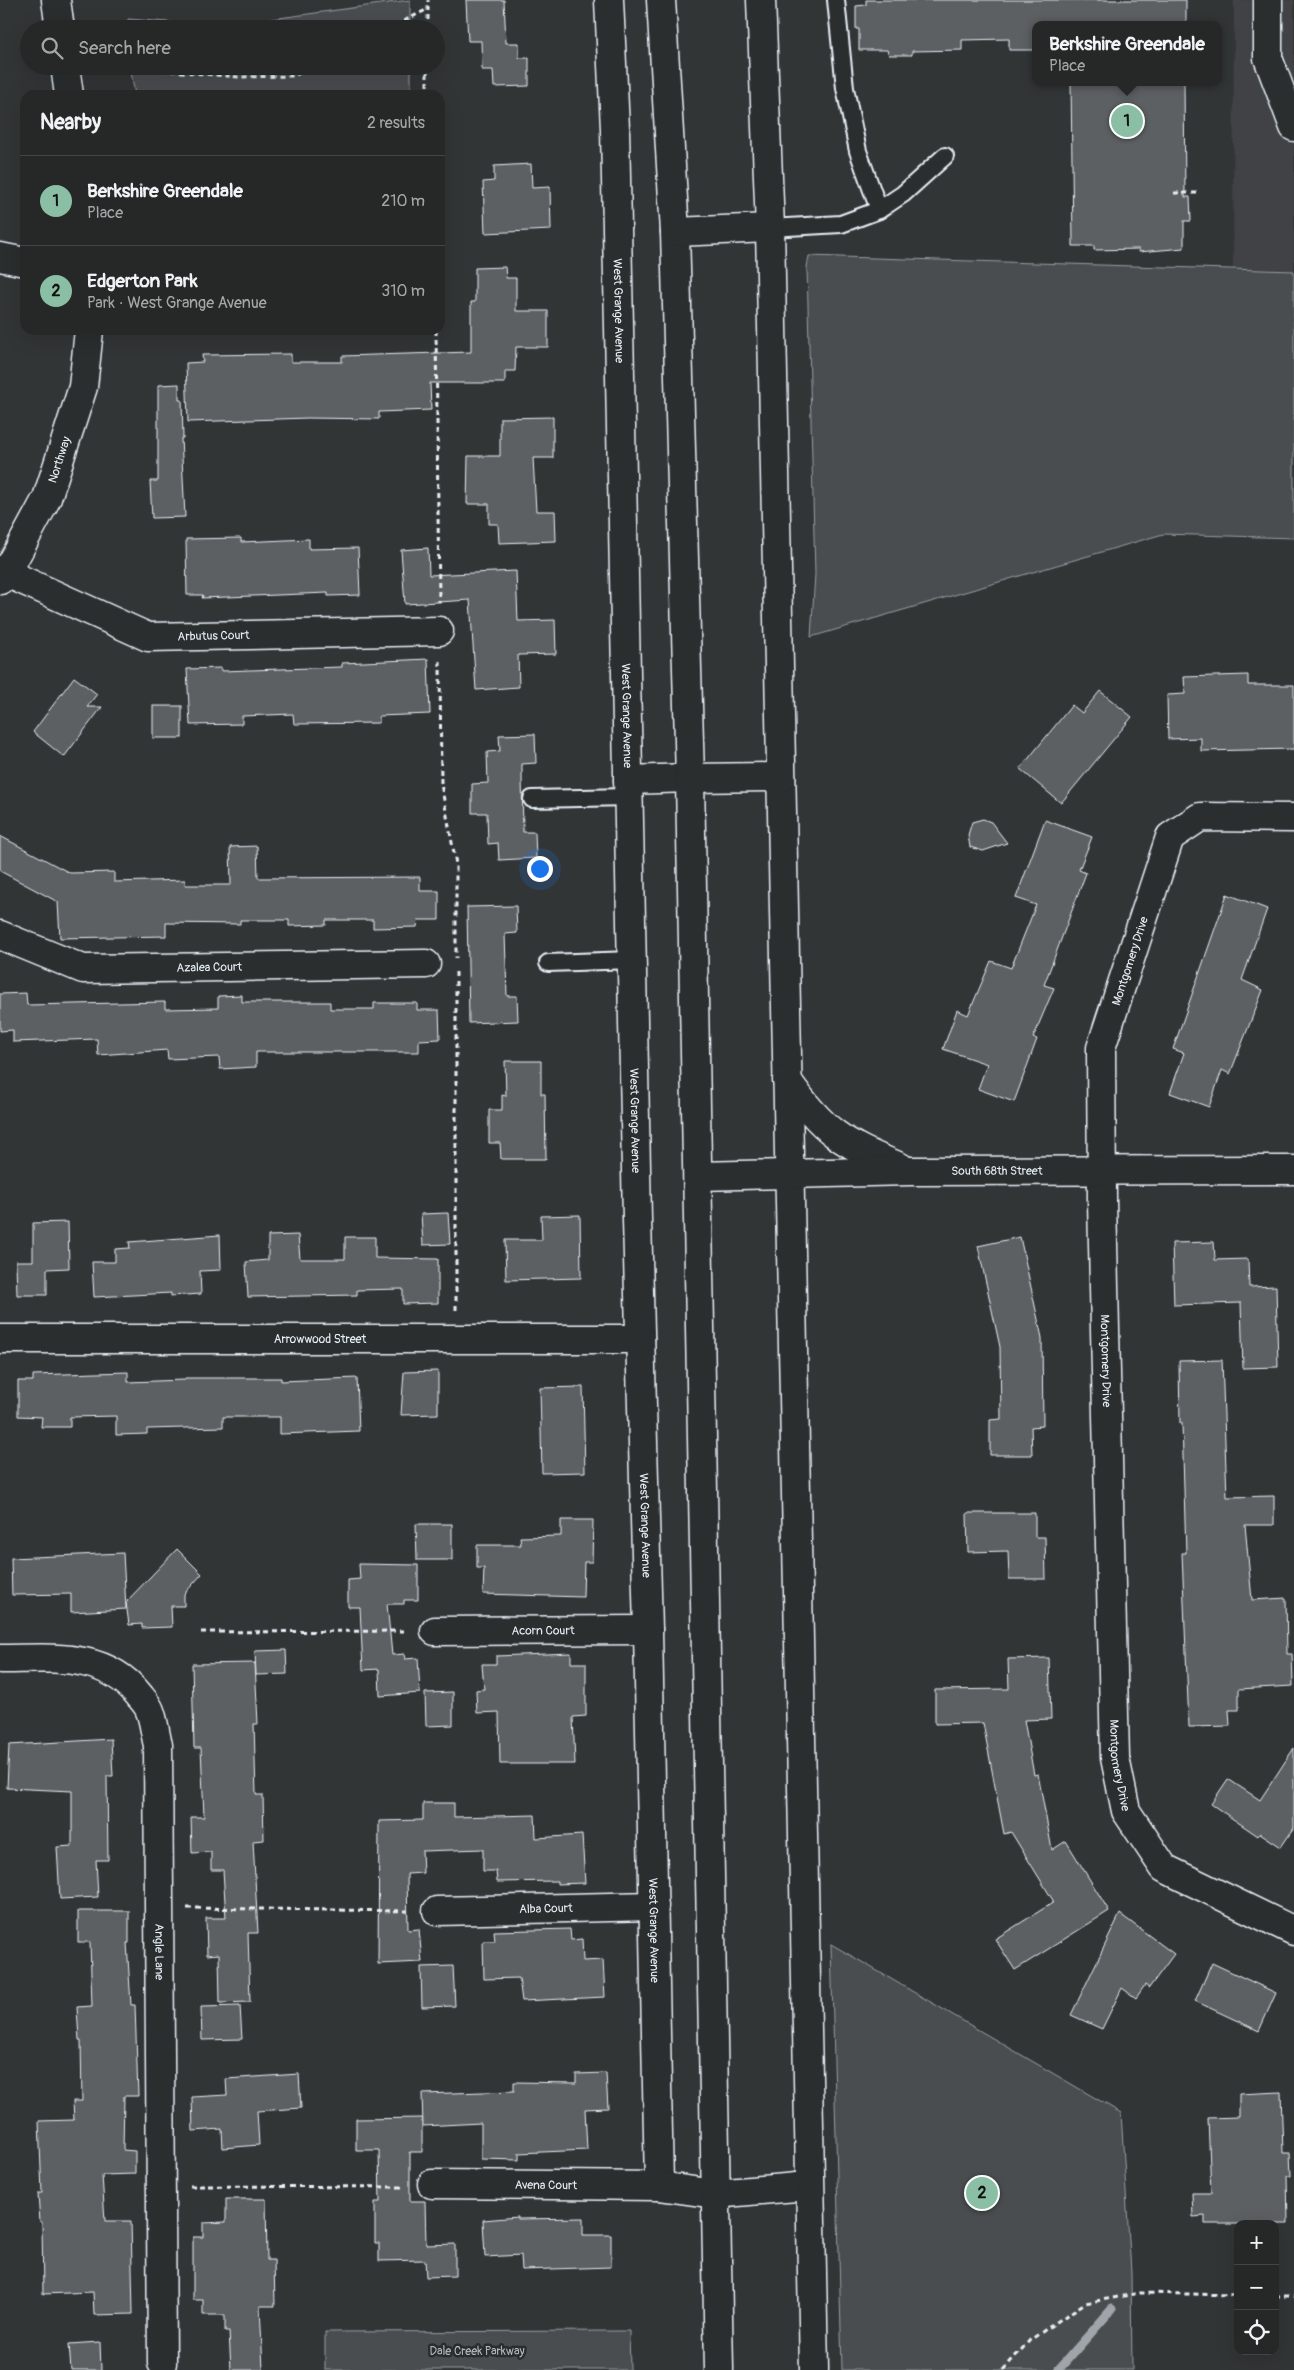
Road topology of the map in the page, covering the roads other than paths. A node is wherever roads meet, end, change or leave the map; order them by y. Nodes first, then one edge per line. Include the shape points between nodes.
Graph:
1 (56, 0) edge
2 (609, 0) edge
3 (661, 0) edge
4 (742, 0) edge
5 (761, 0) edge
6 (836, 0) edge
7 (1268, 0) edge
8 (59, 20) edge
9 (764, 68) junction
10 (66, 75) edge
11 (68, 90) edge
12 (1294, 127) edge
13 (945, 156) dead end
14 (879, 210) junction
15 (770, 228) junction
16 (674, 232) junction
17 (0, 257) edge
18 (20, 261) edge
19 (89, 335) edge
20 (2, 574) edge
21 (439, 631) road end
22 (781, 777) junction
23 (690, 778) junction
24 (628, 789) junction
25 (532, 799) dead end
26 (1294, 818) edge
27 (0, 935) edge
28 (632, 960) junction
29 (548, 963) dead end
30 (426, 964) dead end
31 (787, 1080) junction
32 (1294, 1170) edge
33 (910, 1171) junction
34 (1102, 1172) junction
35 (790, 1173) junction
36 (699, 1176) junction
37 (640, 1338) junction
38 (0, 1339) edge
39 (436, 1630) road end
40 (648, 1630) junction
41 (0, 1659) edge
42 (654, 1906) junction
43 (437, 1911) road end
44 (1294, 1931) edge
45 (432, 2184) road end
46 (660, 2186) junction
47 (808, 2186) junction
48 (715, 2194) junction
49 (162, 2363) dead end
50 (719, 2370) edge
51 (814, 2370) edge

1 - 8 street
2 - 24 street, West Grange Avenue via 616,129
3 - 16 street
4 - 9 street
5 - 9 street
6 - 14 lane via 845,88 858,151
7 - 12 street via 1268,58
9 - 15 street
10 - 11 street
13 - 14 lane via 903,194
14 - 15 lane via 841,224
15 - 16 street
15 - 22 street
16 - 23 street
17 - 18 street
19 - 20 street, Northway via 84,387 47,498
20 - 21 street, Arbutus Court via 148,637
22 - 23 street
22 - 31 street
23 - 24 street
23 - 36 street
24 - 25 lane
24 - 28 street, West Grange Avenue
26 - 34 street, Montgomery Drive via 1200,817 1170,837 1101,1048
27 - 30 street, Azalea Court via 83,969
28 - 29 lane
28 - 37 street, West Grange Avenue
31 - 33 street via 807,1109 830,1132 858,1150
31 - 35 street
32 - 34 street, South 68th Street
33 - 34 street, South 68th Street
33 - 35 street, South 68th Street
34 - 44 street, Montgomery Drive via 1115,1758 1126,1811 1164,1868
35 - 36 street, South 68th Street
35 - 47 street
36 - 48 street
37 - 38 street, Arrowwood Street
37 - 40 street, West Grange Avenue
39 - 40 street, Acorn Court
40 - 42 street, West Grange Avenue
41 - 49 street, Angle Lane via 61,1659 98,1664 128,1683 150,1710 158,1745
42 - 43 street, Alba Court
42 - 46 street, West Grange Avenue
45 - 46 street, Avena Court
46 - 48 street
47 - 48 street
47 - 51 street
48 - 50 street

